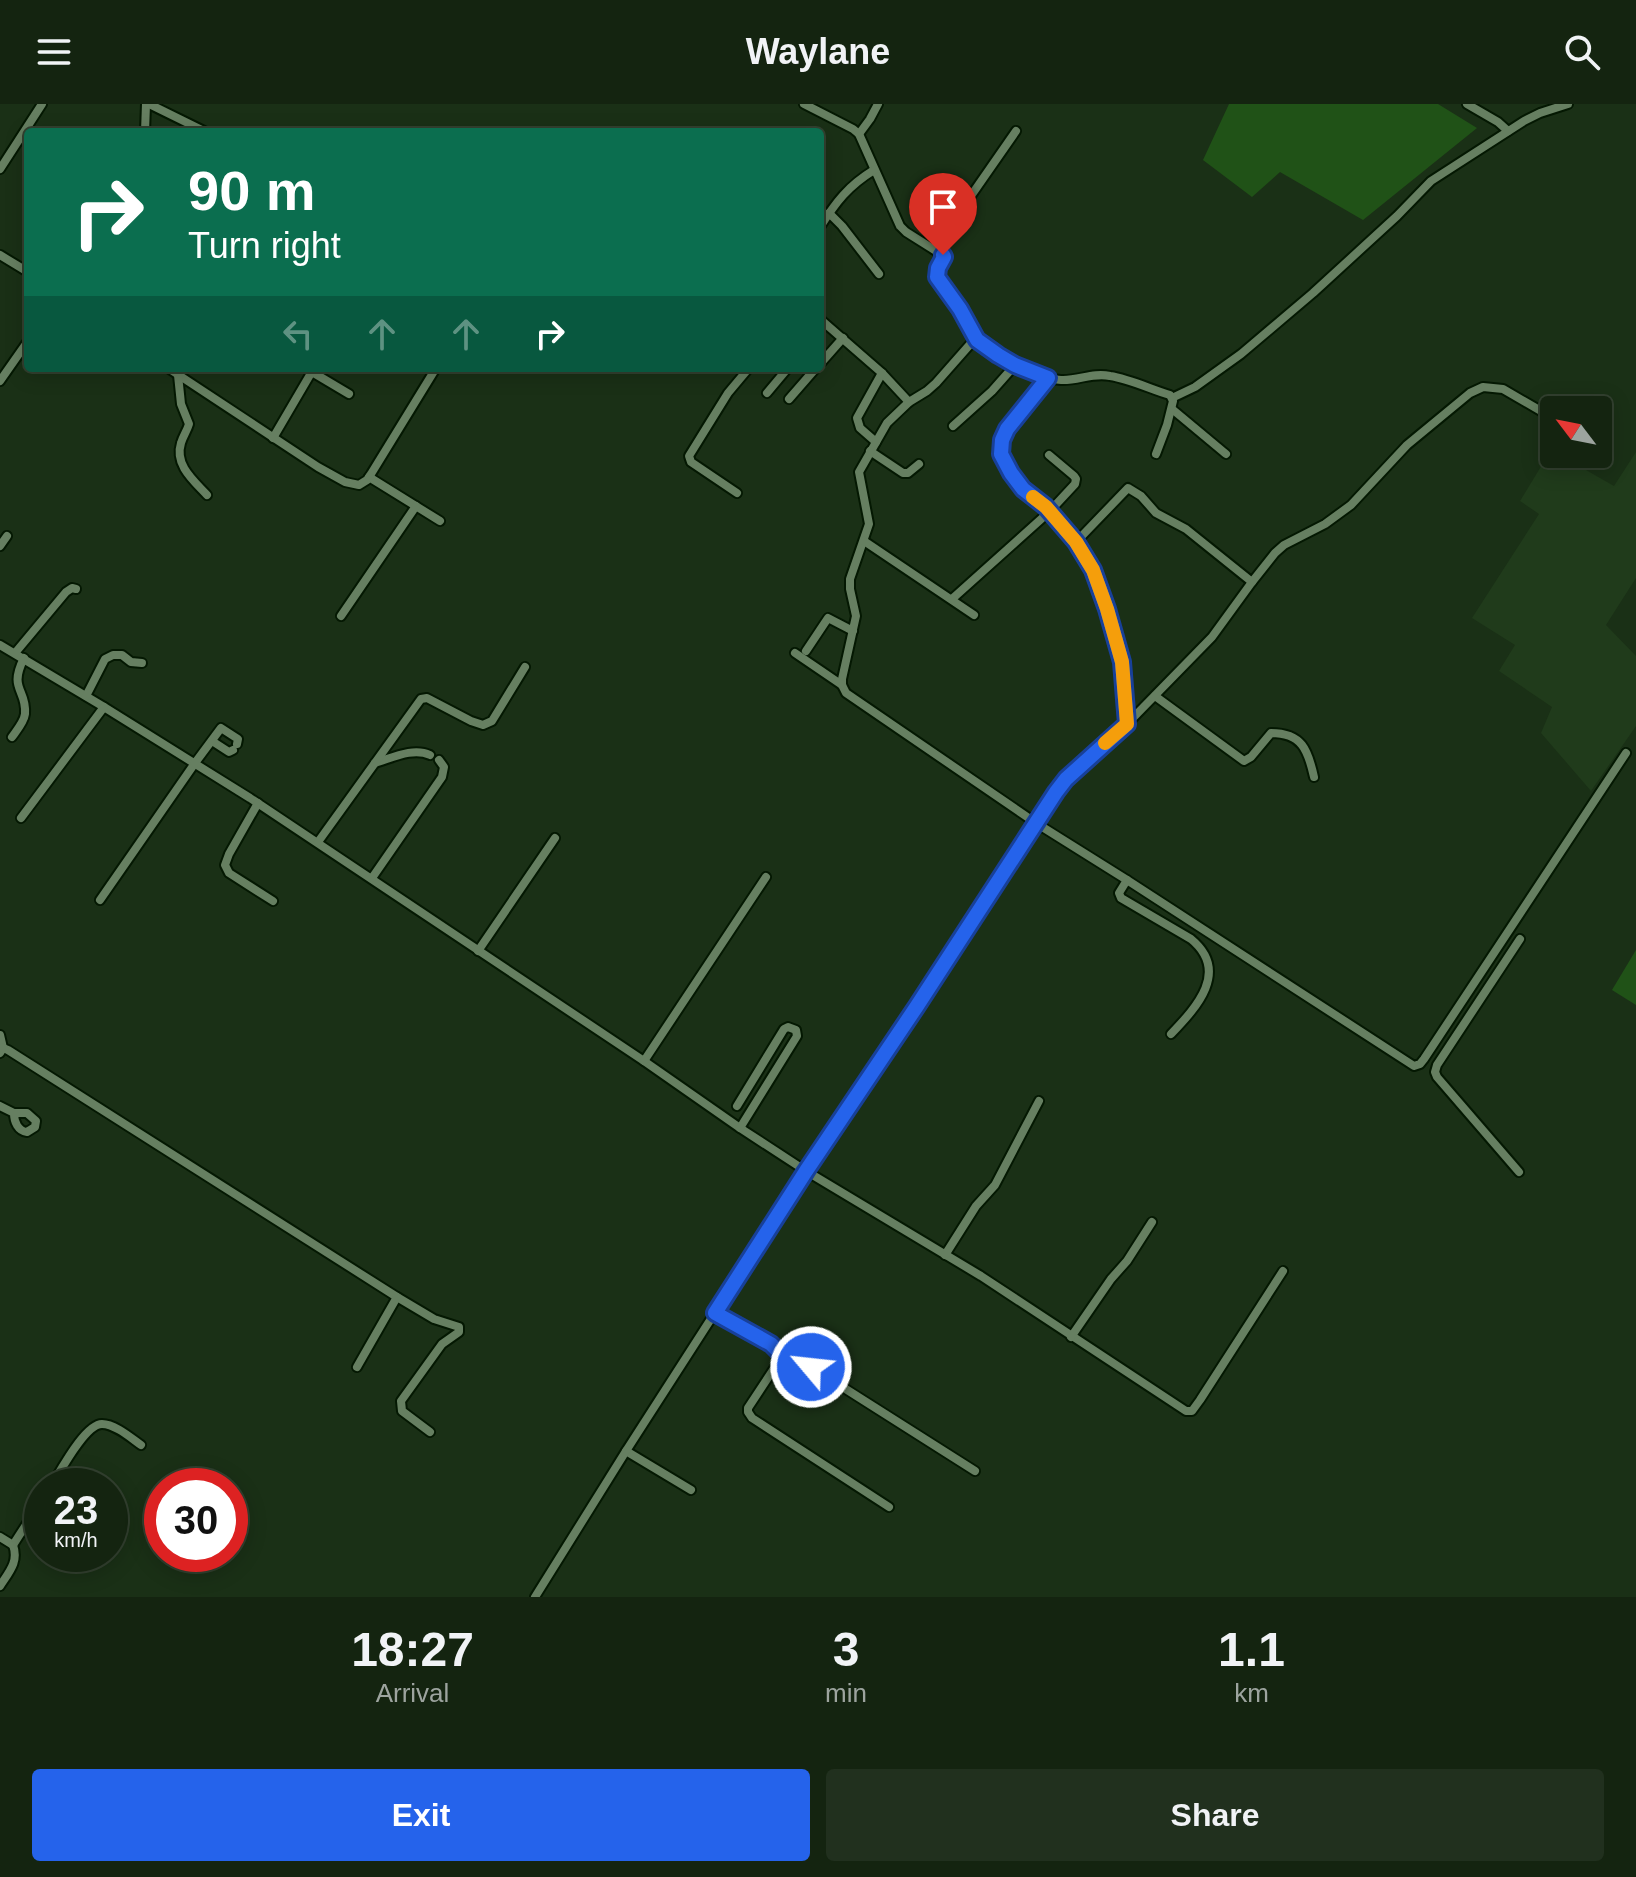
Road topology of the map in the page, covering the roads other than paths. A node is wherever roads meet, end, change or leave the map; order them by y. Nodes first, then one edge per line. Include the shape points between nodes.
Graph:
1 (42, 104) edge
2 (148, 104) edge
3 (804, 104) edge
4 (878, 104) edge
5 (1467, 104) edge
6 (1568, 104) edge
7 (26, 128) edge
8 (145, 128) edge
9 (198, 128) edge
10 (1016, 131) dead end
11 (1508, 131) junction
12 (24, 132) edge
13 (859, 134) junction
14 (0, 169) edge
15 (874, 170) junction
16 (829, 213) junction
17 (824, 221) edge
18 (934, 249) junction
19 (0, 255) edge
20 (24, 270) edge
21 (879, 274) dead end
22 (824, 324) edge
23 (843, 338) junction
24 (977, 340) junction
25 (24, 347) edge
26 (824, 359) edge
27 (1015, 365) junction
28 (174, 372) edge
29 (312, 372) edge
30 (316, 372) edge
31 (434, 372) edge
32 (746, 372) edge
33 (785, 372) edge
34 (813, 372) edge
35 (882, 373) junction
36 (178, 375) junction
37 (1048, 378) junction
38 (0, 381) edge
39 (767, 393) dead end
40 (349, 394) dead end
41 (1172, 398) junction
42 (789, 399) dead end
43 (909, 402) junction
44 (1172, 409) junction
45 (1540, 410) edge
46 (953, 426) dead end
47 (273, 438) junction
48 (873, 446) junction
49 (1156, 454) dead end
50 (1226, 454) dead end
51 (1049, 455) dead end
52 (919, 464) dead end
53 (369, 477) junction
54 (737, 493) dead end
55 (207, 495) dead end
56 (416, 506) junction
57 (1049, 512) junction
58 (440, 521) dead end
59 (7, 536) dead end
60 (864, 541) junction
61 (1076, 542) junction
62 (0, 546) edge
63 (1252, 582) junction
64 (76, 589) dead end
65 (952, 599) junction
66 (974, 615) dead end
67 (341, 616) dead end
68 (853, 631) junction
69 (0, 645) edge
70 (806, 651) dead end
71 (795, 653) dead end
72 (19, 656) junction
73 (142, 663) dead end
74 (525, 667) dead end
75 (842, 685) junction
76 (86, 696) junction
77 (1155, 696) junction
78 (104, 707) junction
79 (1127, 724) junction
80 (12, 737) dead end
81 (212, 741) junction
82 (1626, 753) dead end
83 (430, 755) dead end
84 (439, 760) dead end
85 (195, 763) junction
86 (374, 763) junction
87 (1314, 777) dead end
88 (258, 803) junction
89 (21, 818) dead end
90 (1036, 823) junction
91 (555, 838) dead end
92 (318, 842) junction
93 (766, 877) dead end
94 (372, 878) junction
95 (1127, 880) junction
96 (100, 900) dead end
97 (273, 901) dead end
98 (1520, 939) dead end
99 (478, 951) junction
100 (1171, 1034) dead end
101 (0, 1035) edge
102 (2, 1051) edge
103 (644, 1061) junction
104 (1039, 1101) dead end
105 (0, 1106) edge
106 (737, 1106) dead end
107 (14, 1113) dead end
108 (740, 1128) junction
109 (806, 1171) junction
110 (1519, 1172) dead end
111 (1152, 1222) dead end
112 (945, 1255) junction
113 (1283, 1271) dead end
114 (397, 1297) junction
115 (715, 1313) junction
116 (1071, 1337) junction
117 (779, 1352) junction
118 (357, 1367) dead end
119 (430, 1432) dead end
120 (141, 1445) dead end
121 (626, 1451) junction
122 (63, 1468) edge
123 (975, 1471) dead end
124 (691, 1490) dead end
125 (889, 1507) dead end
126 (24, 1528) edge
127 (0, 1537) edge
128 (13, 1545) junction
129 (0, 1586) edge
130 (535, 1597) edge

1 - 7 street
2 - 8 street
2 - 9 street
3 - 13 street
4 - 13 street
5 - 11 street
6 - 11 street
10 - 18 street
11 - 41 street via 1431,181 1241,354
12 - 14 street
13 - 15 street
15 - 16 street via 852,185
15 - 18 street via 900,226
16 - 17 street
16 - 21 street
18 - 24 street via 944,256 938,281
19 - 20 street
22 - 23 street
23 - 26 street
23 - 35 street
24 - 27 street
24 - 43 street via 931,388
25 - 38 street
27 - 37 street
27 - 46 street
28 - 36 street
29 - 47 street
30 - 40 street
31 - 53 street
32 - 54 street via 689,456
33 - 39 street
34 - 42 street
35 - 43 street
35 - 48 street via 857,418
36 - 47 street
36 - 55 street via 189,422 180,461
37 - 41 street via 1112,376
37 - 57 street via 1007,429 1001,451 1023,489
41 - 44 street
43 - 48 street
44 - 49 street
44 - 50 street
45 - 63 street via 1503,389 1479,388 1407,445 1342,513 1284,545
47 - 53 street via 345,482 359,485
48 - 52 street via 903,473
48 - 60 street via 858,473 869,520
51 - 57 street via 1076,482
53 - 56 street
56 - 58 street
56 - 67 street
57 - 61 street
57 - 65 street
59 - 62 street
60 - 65 street
60 - 68 street via 850,579 856,612
61 - 63 street via 1128,488
61 - 79 street via 1107,609 1123,669
63 - 77 street via 1212,637
64 - 72 street via 66,592
65 - 66 street
68 - 70 street via 828,618
68 - 75 street
69 - 72 street
71 - 75 street
72 - 76 street
72 - 80 street via 17,678 25,714
73 - 76 street via 109,656
74 - 86 street via 492,721 483,725 421,699
75 - 90 street via 861,704
76 - 78 street
77 - 79 street
77 - 87 street via 1244,761 1271,733 1292,737 1304,745
78 - 85 street
78 - 89 street
79 - 90 street via 1066,779
81 - 81 street via 229,752 238,739 222,728
81 - 85 street
82 - 95 street via 1417,1066
83 - 86 street via 415,751
84 - 94 street via 442,777
85 - 88 street
85 - 96 street
86 - 92 street
88 - 92 street
88 - 97 street via 225,865
90 - 95 street
90 - 109 street
91 - 99 street
92 - 94 street
93 - 103 street
94 - 99 street
95 - 100 street via 1121,898 1191,939 1208,961 1204,990
98 - 110 street via 1435,1072
99 - 103 street
101 - 102 street
102 - 114 street via 8,1050
103 - 108 street
104 - 112 street via 995,1185
105 - 107 street
106 - 108 street via 784,1029 796,1030
108 - 109 street
109 - 112 street
109 - 115 street
111 - 116 street
112 - 116 street
113 - 116 street via 1189,1412
114 - 118 street
114 - 119 street via 459,1328 401,1401 402,1411
115 - 117 street
115 - 121 street
117 - 123 street
117 - 125 street via 749,1415
120 - 122 street via 99,1424
121 - 124 street
121 - 130 street
126 - 128 street
127 - 128 street
128 - 129 street via 15,1561

